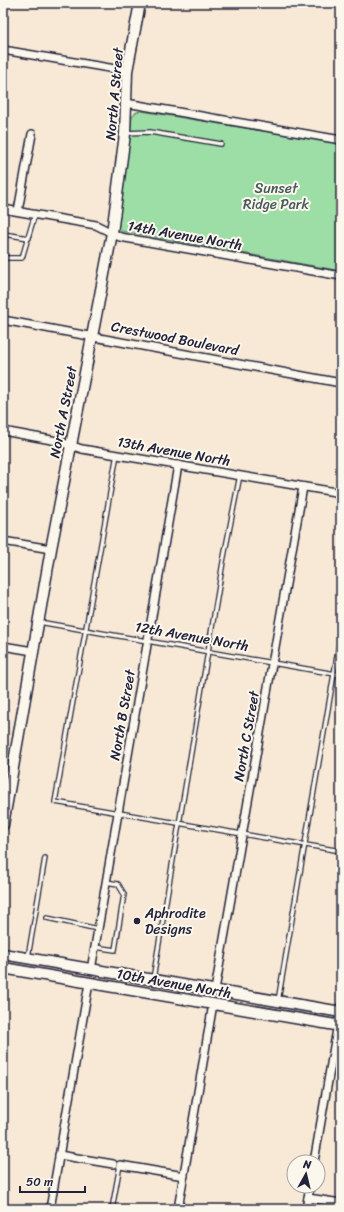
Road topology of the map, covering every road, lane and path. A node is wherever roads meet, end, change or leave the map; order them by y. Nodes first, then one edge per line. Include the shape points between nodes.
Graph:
1 (140, 3) edge
2 (3, 50) edge
3 (127, 71) junction
4 (126, 103) junction
5 (32, 134) dead end
6 (125, 134) junction
7 (341, 140) edge
8 (221, 144) dead end
9 (3, 209) edge
10 (18, 211) junction
11 (35, 214) junction
12 (112, 233) junction
13 (3, 234) edge
14 (29, 238) junction
15 (3, 258) edge
16 (341, 276) edge
17 (3, 320) edge
18 (92, 336) junction
19 (341, 383) edge
20 (3, 431) edge
21 (70, 446) junction
22 (117, 454) junction
23 (178, 465) junction
24 (240, 475) junction
25 (302, 486) junction
26 (341, 493) edge
27 (3, 541) edge
28 (51, 549) junction
29 (38, 622) junction
30 (85, 630) junction
31 (341, 634) edge
32 (148, 641) junction
33 (3, 646) edge
34 (33, 652) junction
35 (208, 652) junction
36 (272, 663) junction
37 (334, 673) junction
38 (341, 675) edge
39 (6, 793) edge
40 (118, 812) junction
41 (180, 823) junction
42 (3, 826) edge
43 (243, 834) junction
44 (305, 845) junction
45 (341, 851) edge
46 (46, 858) dead end
47 (106, 882) junction
48 (47, 918) dead end
49 (98, 929) junction
50 (95, 948) junction
51 (3, 954) edge
52 (28, 958) junction
53 (3, 968) edge
54 (91, 970) junction
55 (153, 980) junction
56 (89, 983) junction
57 (215, 990) junction
58 (278, 1001) junction
59 (213, 1004) junction
60 (341, 1010) edge
61 (339, 1026) edge
62 (315, 1154) edge
63 (59, 1155) junction
64 (116, 1164) junction
65 (184, 1176) junction
66 (309, 1194) edge
67 (308, 1198) junction
68 (341, 1203) edge
69 (50, 1209) edge
70 (112, 1209) edge
71 (178, 1209) edge
72 (306, 1209) edge

1 - 3 street, North A Street
2 - 3 street
3 - 4 street, North A Street
4 - 6 street, North A Street
4 - 7 street
5 - 10 street
6 - 8 lane via 150,132
6 - 12 street, North A Street
9 - 10 street, 14th Avenue North
10 - 11 street, 14th Avenue North
11 - 12 street, 14th Avenue North via 96,225
11 - 14 lane
12 - 16 street, 14th Avenue North via 120,237
12 - 18 street, North A Street
13 - 14 lane
14 - 15 lane via 22,258
17 - 18 street, Crestwood Boulevard
18 - 19 street, Crestwood Boulevard
18 - 21 street, North A Street
20 - 21 street, 13th Avenue North via 57,441
21 - 22 street, 13th Avenue North
21 - 28 street, North A Street
22 - 23 street, 13th Avenue North
22 - 30 lane
23 - 24 street, 13th Avenue North
23 - 32 street, North B Street
24 - 25 street, 13th Avenue North
24 - 35 lane
25 - 26 street, 13th Avenue North
25 - 36 street, North C Street
27 - 28 street
28 - 29 street, North A Street
29 - 30 lane, 12th Avenue North
29 - 34 street, North A Street
30 - 32 lane, 12th Avenue North
30 - 40 lane via 55,802
31 - 37 lane
32 - 35 lane, 12th Avenue North
32 - 40 street, North B Street
33 - 34 street
34 - 39 street, North A Street
35 - 36 lane, 12th Avenue North
35 - 41 lane
36 - 37 lane, 12th Avenue North
36 - 43 street, North C Street
37 - 38 lane, 12th Avenue North
37 - 44 lane
39 - 42 street, North A Street
40 - 41 lane
40 - 47 street, North B Street
41 - 43 lane
41 - 55 lane
43 - 44 lane
43 - 57 street, North C Street
44 - 45 lane
44 - 58 lane
46 - 52 lane
47 - 49 street, North B Street
47 - 50 lane via 118,884 124,894 115,950
48 - 49 lane
49 - 50 street, North B Street
50 - 54 street, North B Street
51 - 52 street, 10th Avenue North
52 - 54 street, 10th Avenue North
53 - 56 street, 10th Avenue North
54 - 55 street, 10th Avenue North
55 - 57 street, 10th Avenue North
56 - 59 street, 10th Avenue North
56 - 63 street
57 - 58 street, 10th Avenue North
58 - 60 street, 10th Avenue North
59 - 61 street, 10th Avenue North
59 - 65 street
60 - 61 street
61 - 62 street
63 - 64 street
63 - 69 street
64 - 65 street
64 - 70 lane
65 - 71 street
66 - 67 street
67 - 68 street
67 - 72 street

